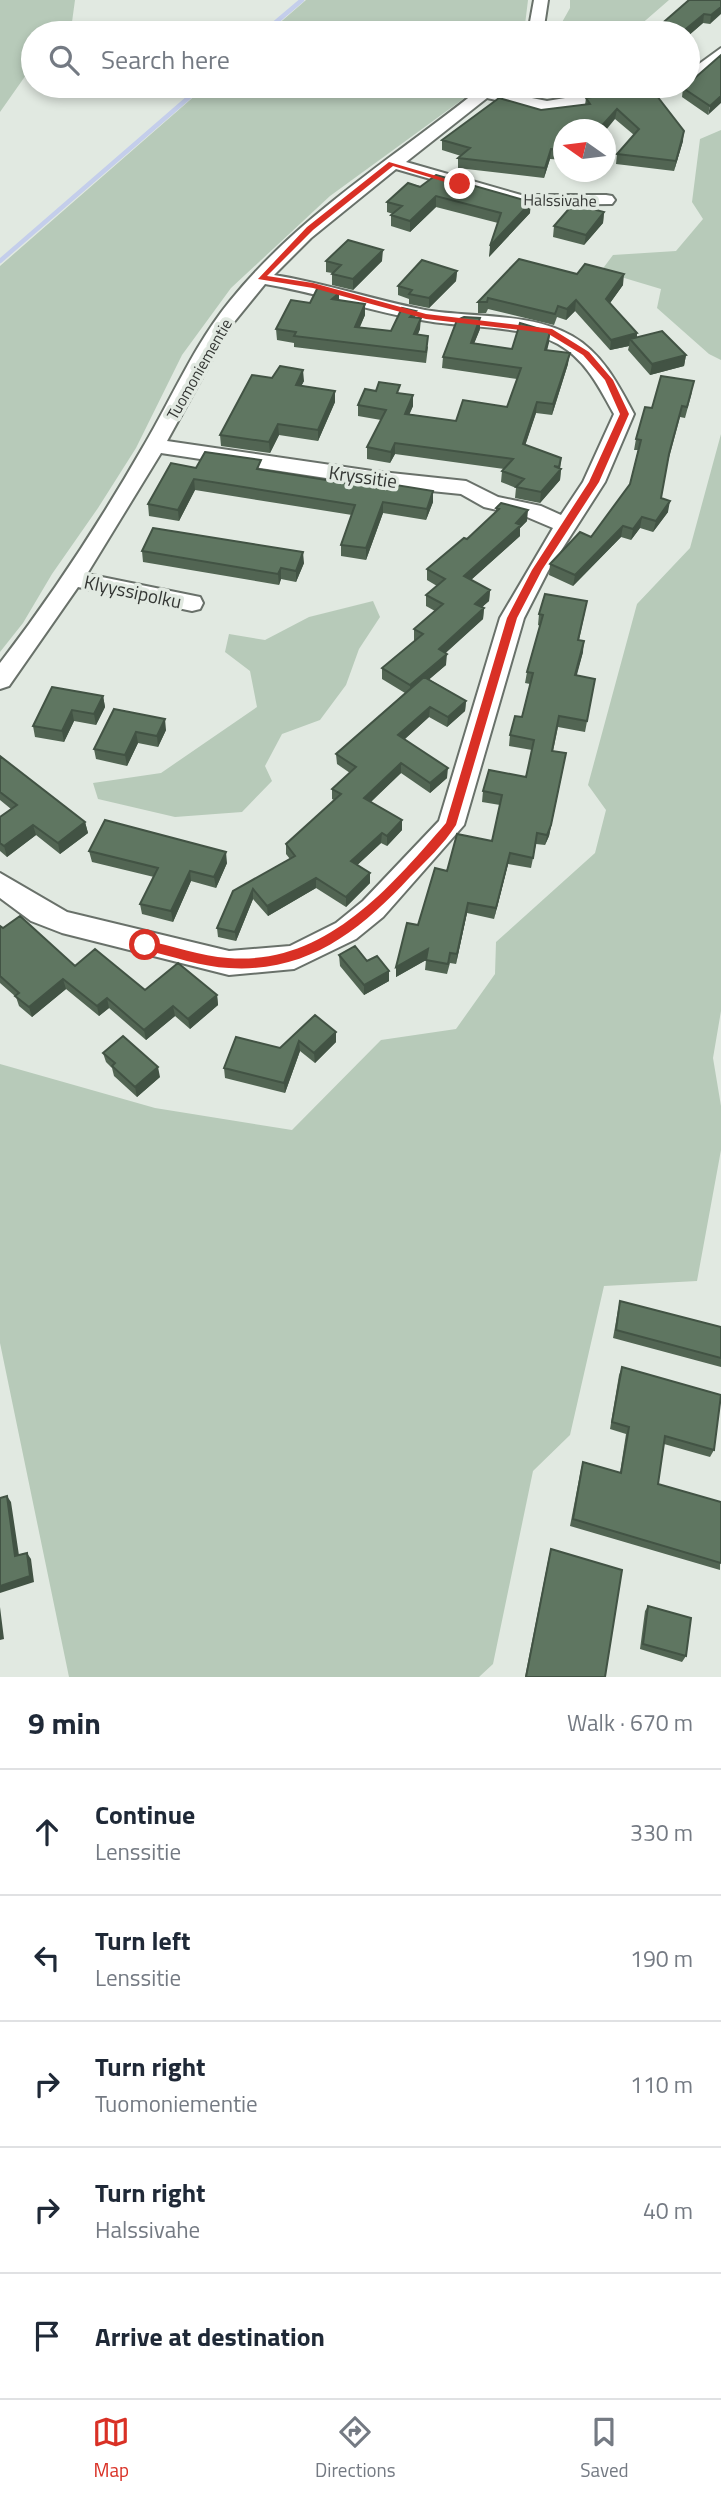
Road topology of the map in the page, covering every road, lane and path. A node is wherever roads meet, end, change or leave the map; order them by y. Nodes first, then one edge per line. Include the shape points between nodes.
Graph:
1 (541, 0) edge
2 (538, 21) edge
3 (721, 53) edge
4 (700, 70) edge
5 (476, 98) edge
6 (519, 98) edge
7 (594, 98) edge
8 (392, 163) junction
9 (606, 200) dead end
10 (261, 278) junction
11 (155, 446) junction
12 (564, 525) junction
13 (75, 579) junction
14 (192, 603) dead end
15 (0, 680) edge
16 (0, 884) edge

1 - 2 street
3 - 4 street
5 - 8 street, Tuomoniementie
6 - 7 street via 547,106
8 - 9 street, Halssivahe via 520,201
8 - 10 street, Tuomoniementie via 310,228
10 - 11 street, Tuomoniementie via 225,321
10 - 12 street via 313,286 426,316 549,331 586,353 609,380 624,414 594,482
11 - 12 street, Kryssitie via 466,488 492,502 533,511
11 - 13 street, Tuomoniementie
12 - 16 street via 512,618 451,825 373,909 346,931 294,957 229,963 62,922
13 - 14 street, Klyyssipolku
13 - 15 street, Tuomoniementie

